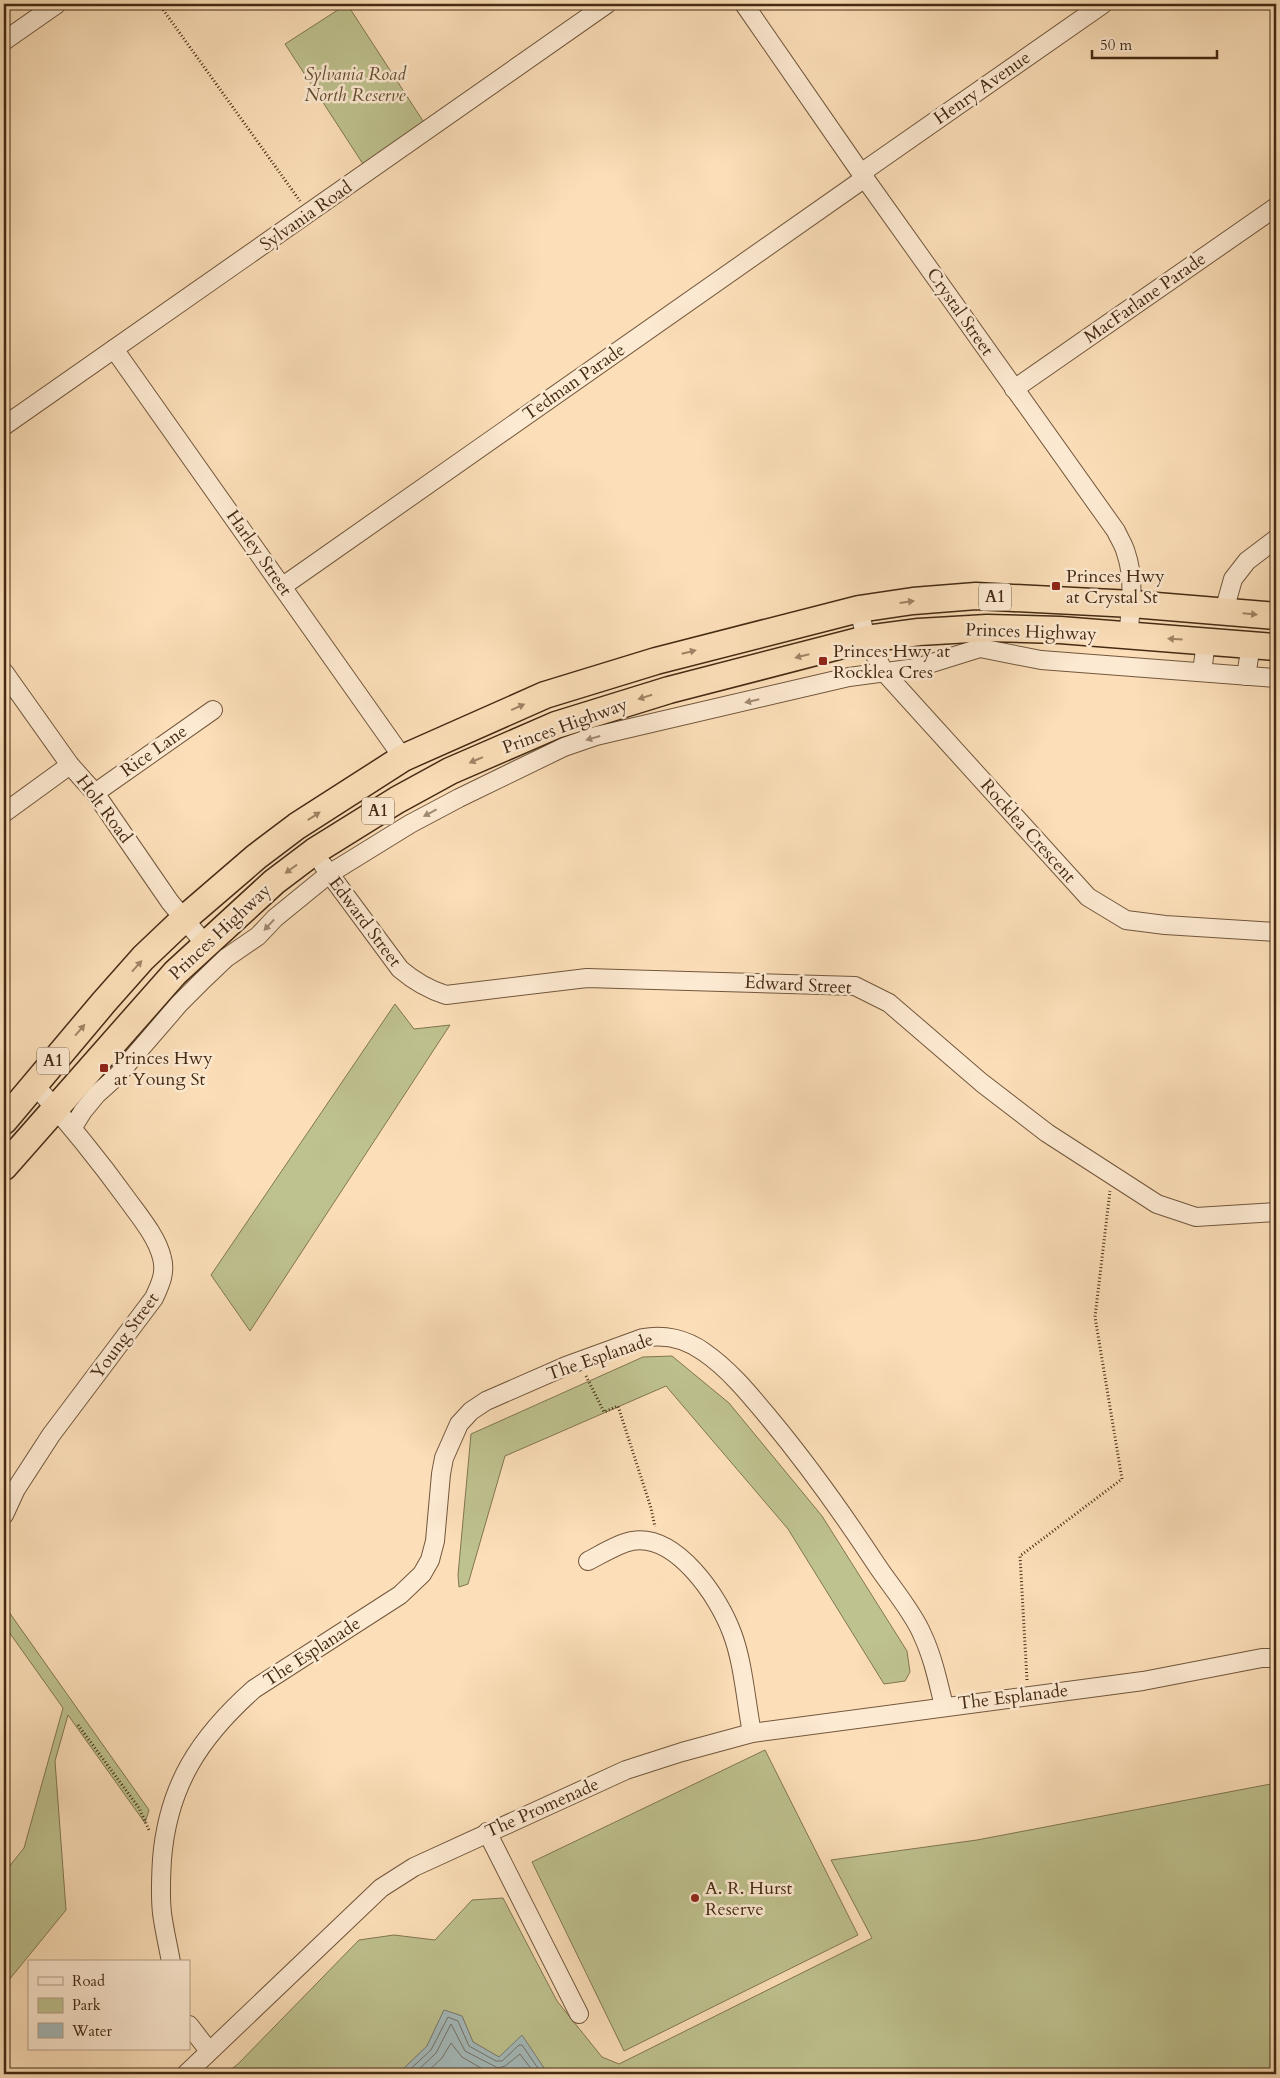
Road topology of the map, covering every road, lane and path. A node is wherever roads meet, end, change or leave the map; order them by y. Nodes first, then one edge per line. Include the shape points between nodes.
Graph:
1 (57, 4) edge
2 (159, 4) edge
3 (607, 4) edge
4 (744, 4) edge
5 (1103, 4) edge
6 (4, 41) edge
7 (863, 175) junction
8 (1276, 207) edge
9 (310, 213) junction
10 (114, 349) junction
11 (1014, 389) junction
12 (4, 426) edge
13 (1276, 539) edge
14 (283, 586) junction
15 (1132, 604) junction
16 (859, 609) junction
17 (1224, 611) junction
18 (1276, 616) edge
19 (1128, 636) junction
20 (866, 639) junction
21 (1206, 642) junction
22 (1264, 646) edge
23 (4, 672) edge
24 (1202, 672) junction
25 (885, 673) junction
26 (1246, 676) junction
27 (1276, 678) edge
28 (213, 710) dead end
29 (403, 758) junction
30 (70, 765) junction
31 (95, 793) junction
32 (4, 813) edge
33 (315, 851) junction
34 (329, 874) junction
35 (184, 919) junction
36 (1276, 932) edge
37 (205, 944) junction
38 (34, 1084) junction
39 (56, 1108) junction
40 (4, 1121) edge
41 (73, 1128) junction
42 (4, 1167) edge
43 (1114, 1176) junction
44 (1276, 1212) edge
45 (579, 1361) junction
46 (4, 1515) edge
47 (654, 1536) junction
48 (588, 1561) dead end
49 (1276, 1658) edge
50 (1028, 1696) junction
51 (944, 1706) junction
52 (78, 1725) dead end
53 (752, 1734) junction
54 (139, 1808) dead end
55 (487, 1832) junction
56 (171, 1960) edge
57 (579, 2014) dead end
58 (190, 2026) edge
59 (209, 2051) junction
60 (186, 2074) edge

1 - 6 street
2 - 9 path
3 - 9 street, Sylvania Road
4 - 7 street, Crystal Street
5 - 7 street, Henry Avenue
7 - 11 street, Crystal Street
7 - 14 street, Tedman Parade
8 - 11 street, MacFarlane Parade
9 - 10 street, Sylvania Road
10 - 12 street, Sylvania Road
10 - 14 street, Harley Street
11 - 15 street, Crystal Street via 1116,531 1126,552
13 - 17 street via 1247,561 1233,579
14 - 29 street, Harley Street
16 -> 15 highway, Princes Highway / A1 via 976,596
15 - 17 highway, Princes Highway / A1
15 - 19 street, Crystal Street
16 - 20 street, Rocklea Crescent
29 -> 16 highway, Princes Highway / A1 via 545,695 656,661
17 -> 18 highway, Princes Highway / A1
19 - 20 highway, Princes Highway / A1 via 987,628
21 -> 19 highway, Princes Highway / A1
20 - 25 street, Rocklea Crescent
20 -> 33 highway, Princes Highway / A1 via 669,690 556,725 450,771
21 - 22 highway, Princes Highway / A1
21 - 24 street
22 - 26 street
23 - 30 street, Holt Road
24 - 25 street, Princes Highway via 1041,660 980,648 916,668
24 - 26 street, Princes Highway
25 -> 34 street, Princes Highway via 849,677 596,736 564,747 418,820
25 - 36 street, Rocklea Crescent via 1088,897 1126,920
26 - 27 street, Princes Highway
28 - 31 street, Rice Lane
35 -> 29 highway, Princes Highway / A1 via 297,826
30 - 31 street, Holt Road
30 - 32 street
31 - 35 street, Holt Road
33 - 34 street, Edward Street
33 -> 37 highway, Princes Highway / A1 via 274,882
34 -> 41 street, Princes Highway via 202,981 97,1094
34 - 43 street, Edward Street via 400,969 423,986 446,995 587,978 855,986 888,1003 1047,1133
35 - 37 street, Holt Road
38 -> 35 highway, Princes Highway / A1 via 143,958
37 - 39 highway, Princes Highway / A1 via 156,993
38 - 39 street, Young Street
38 - 40 highway, Princes Highway / A1
39 - 41 street, Young Street
39 - 42 highway, Princes Highway / A1
41 - 46 street, Young Street via 158,1246 162,1259 162,1283 51,1435 16,1489
43 - 44 street, Edward Street via 1157,1204 1196,1217
43 - 50 path via 1108,1199 1095,1317 1122,1479 1020,1556
45 - 47 path via 604,1412 618,1406 651,1508
45 - 51 street, The Esplanade via 654,1336 684,1341 723,1367 746,1390 824,1486 921,1632 933,1660
45 - 56 street, The Esplanade via 470,1411 459,1424 444,1458 436,1541 422,1574 400,1595 254,1688 234,1706 198,1751 178,1786 164,1841 162,1911
47 - 48 street via 631,1540
47 - 53 street via 679,1556 708,1589 732,1632
49 - 50 street, The Esplanade via 1143,1681
50 - 51 street, The Esplanade
51 - 53 street, The Promenade
52 - 54 path
53 - 55 street, The Promenade via 626,1770
55 - 57 street
55 - 59 street, The Promenade via 414,1867 381,1888
58 - 59 street
59 - 60 street

